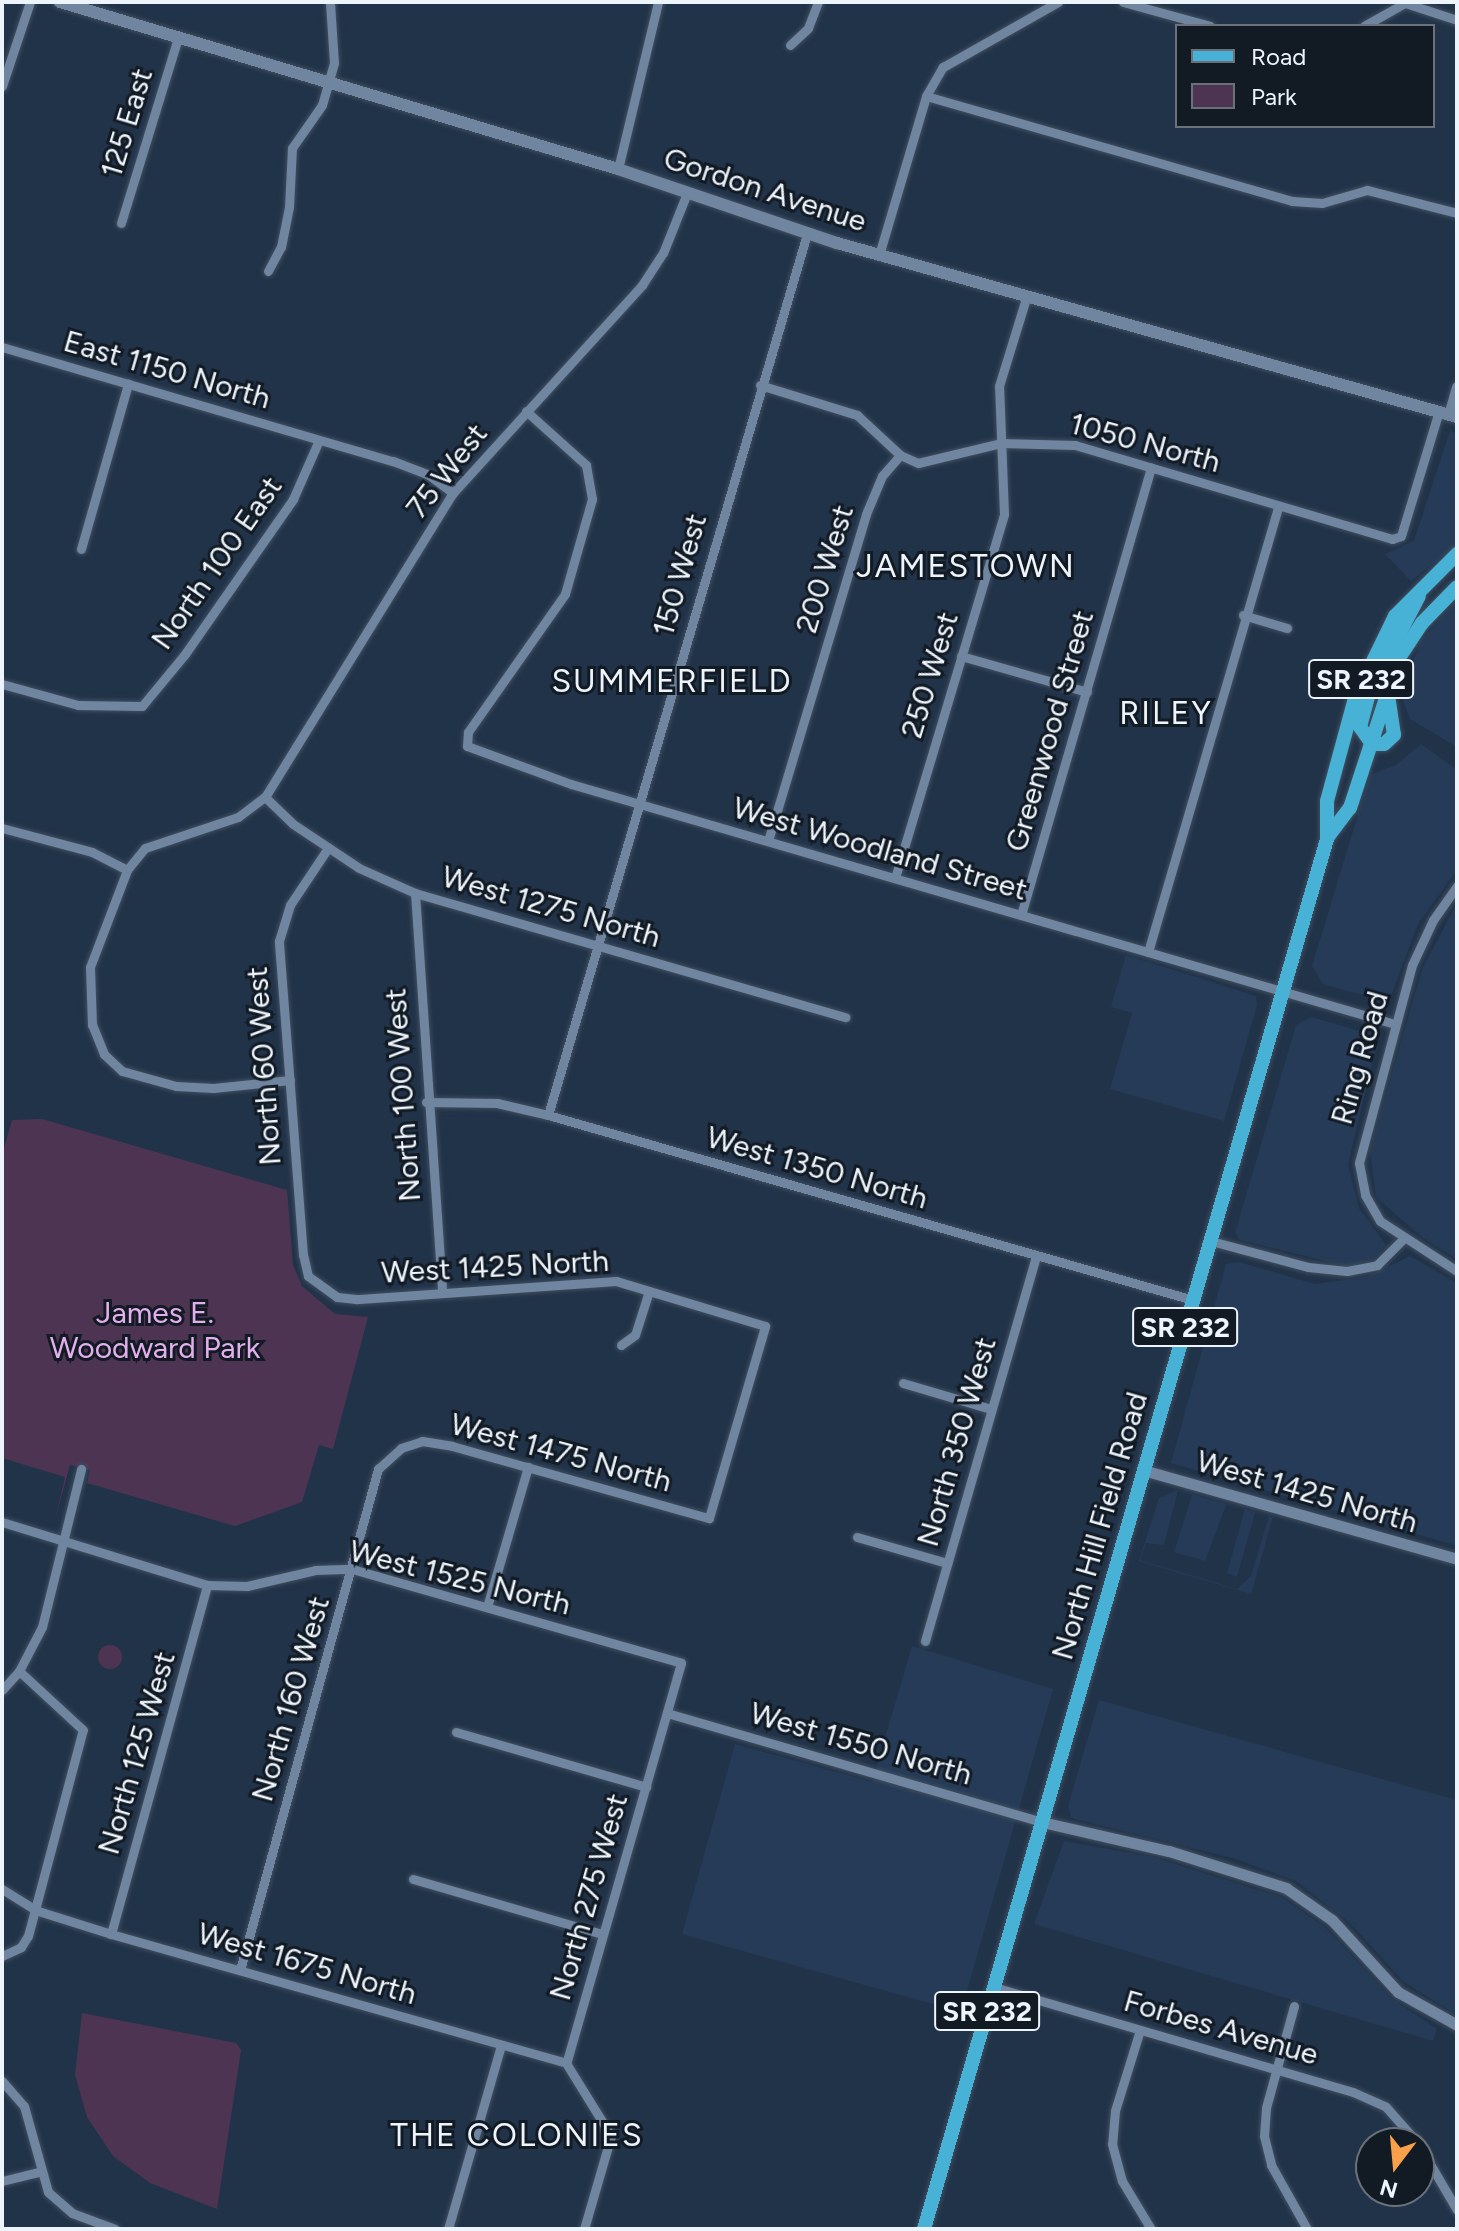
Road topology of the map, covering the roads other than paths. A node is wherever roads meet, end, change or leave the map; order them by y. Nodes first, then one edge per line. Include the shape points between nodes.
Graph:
1 (30, 2) edge
2 (60, 2) edge
3 (330, 2) edge
4 (658, 2) edge
5 (818, 2) edge
6 (1058, 2) edge
7 (1123, 2) edge
8 (1403, 3) edge
9 (1457, 20) edge
10 (1203, 24) edge
11 (1367, 24) edge
12 (178, 38) junction
13 (790, 45) dead end
14 (329, 83) junction
15 (2, 86) edge
16 (926, 96) junction
17 (618, 169) junction
18 (687, 193) junction
19 (1457, 213) edge
20 (121, 223) dead end
21 (807, 234) junction
22 (879, 255) junction
23 (268, 271) dead end
24 (1026, 298) junction
25 (2, 347) edge
26 (128, 384) junction
27 (760, 385) junction
28 (1457, 387) edge
29 (526, 411) junction
30 (1448, 414) edge
31 (319, 440) junction
32 (1001, 443) junction
33 (900, 455) junction
34 (1151, 468) junction
35 (453, 493) junction
36 (1278, 506) junction
37 (81, 549) dead end
38 (1457, 554) edge
39 (1457, 573) edge
40 (1431, 575) junction
41 (1457, 587) edge
42 (1444, 599) junction
43 (1243, 615) junction
44 (1287, 628) dead end
45 (961, 656) junction
46 (2, 684) edge
47 (1087, 692) junction
48 (1370, 743) junction
49 (265, 797) junction
50 (638, 804) junction
51 (2, 828) edge
52 (1327, 839) junction
53 (768, 841) junction
54 (328, 848) junction
55 (127, 870) junction
56 (895, 878) junction
57 (1457, 886) edge
58 (415, 893) junction
59 (1021, 915) junction
60 (597, 945) junction
61 (1148, 952) junction
62 (1283, 990) junction
63 (846, 1017) dead end
64 (1395, 1024) junction
65 (290, 1080) junction
66 (426, 1102) junction
67 (548, 1115) junction
68 (1403, 1239) junction
69 (1211, 1241) junction
70 (1036, 1257) junction
71 (1457, 1271) edge
72 (320, 1288) joint
73 (649, 1291) junction
74 (442, 1293) junction
75 (1193, 1300) junction
76 (621, 1345) dead end
77 (903, 1383) dead end
78 (991, 1409) junction
79 (401, 1448) joint
80 (528, 1467) junction
81 (81, 1469) dead end
82 (1143, 1470) junction
83 (709, 1518) joint
84 (2, 1522) edge
85 (857, 1537) dead end
86 (63, 1539) junction
87 (1457, 1559) edge
88 (947, 1563) junction
89 (352, 1569) junction
90 (207, 1585) junction
91 (487, 1607) junction
92 (925, 1641) dead end
93 (681, 1663) joint
94 (19, 1671) junction
95 (2, 1690) edge
96 (667, 1713) junction
97 (456, 1732) dead end
98 (646, 1787) junction
99 (1042, 1822) junction
100 (413, 1879) dead end
101 (2, 1889) edge
102 (35, 1910) junction
103 (111, 1934) junction
104 (602, 1934) junction
105 (2, 1956) edge
106 (240, 1970) junction
107 (994, 1987) junction
108 (1294, 2006) dead end
109 (1457, 2025) edge
110 (1140, 2030) junction
111 (501, 2045) junction
112 (566, 2063) junction
113 (1276, 2070) junction
114 (2, 2081) edge
115 (1403, 2127) edge
116 (39, 2172) junction
117 (1435, 2173) edge
118 (2, 2181) edge
119 (1457, 2210) edge
120 (115, 2229) edge
121 (448, 2229) edge
122 (584, 2229) edge
123 (924, 2229) edge
124 (1151, 2229) edge
125 (1307, 2229) edge

1 - 15 street
2 - 12 main road, Gordon Avenue
3 - 14 street via 334,63
4 - 17 street
5 - 13 street via 808,28
6 - 16 street via 971,47 943,67
7 - 10 street
8 - 9 street
8 - 11 street
12 - 14 main road, Gordon Avenue
12 - 20 street, 125 East
14 - 17 main road, Gordon Avenue
14 - 23 street via 322,105 292,148 289,207 281,247
16 - 19 street via 1292,201 1322,203 1367,190
16 - 22 street
17 - 18 main road, Gordon Avenue
18 - 21 main road, Gordon Avenue
18 - 29 street, 75 West via 663,253 642,285
21 - 22 main road, Gordon Avenue
21 - 27 street, 150 West
22 - 24 main road, Gordon Avenue
24 - 30 main road, Gordon Avenue
24 - 32 street, 250 West via 999,386
25 - 26 street, East 1150 North
26 - 31 street, East 1150 North
26 - 37 street
27 - 33 street via 857,415
27 - 50 street, 150 West
28 - 30 street
29 - 35 street, 75 West
29 - 50 street, West Woodland Street via 577,455 591,480 592,499 565,594 468,732 467,746
30 - 36 street, 1050 North via 1401,536 1392,539
31 - 35 street, East 1150 North via 429,475
31 - 46 street, North 100 East via 293,499 185,654 142,706 78,705
32 - 33 street, 1050 North via 944,460 918,463
32 - 34 street, 1050 North via 1075,445
32 - 45 street, 250 West via 1004,514
33 - 53 street, 200 West via 882,476 866,514
34 - 36 street, 1050 North
34 - 47 street, Greenwood Street
35 - 49 street, 75 West
36 - 43 street
38 - 40 main road, SR 232
39 - 42 main road
40 - 48 main road via 1373,682 1360,727
40 - 52 main road, SR 232 via 1395,616 1365,669 1327,801
41 - 42 main road, SR 232
42 - 48 main road, SR 232 via 1410,639 1388,683
43 - 44 street
43 - 61 street
45 - 47 street
45 - 56 street, 250 West
47 - 59 street, Greenwood Street
48 - 52 main road, SR 232 via 1350,808
49 - 54 street, West 1275 North
49 - 55 street via 238,817 145,848
50 - 53 street, West Woodland Street
50 - 60 street, 150 West
51 - 55 street via 92,852
52 - 62 main road, North Hill Field Road / SR 232
53 - 56 street, West Woodland Street
54 - 58 street, West 1275 North
54 - 65 street, North 60 West via 282,923
55 - 65 street via 99,934 88,997 104,1054 122,1071 147,1080 213,1088
56 - 59 street, West Woodland Street
57 - 64 street, Ring Road via 1419,948
58 - 60 street, West 1275 North
58 - 66 street, North 100 West
59 - 61 street, West Woodland Street
60 - 63 street, West 1275 North
60 - 67 street, 150 West
61 - 62 street, West Woodland Street
62 - 64 street, West Woodland Street
62 - 69 main road, North Hill Field Road / SR 232
64 - 68 street, Ring Road via 1359,1163 1368,1204
65 - 72 street, North 60 West via 303,1255 308,1276
66 - 67 street, West 1350 North via 497,1103
66 - 74 street, North 100 West
67 - 70 street, West 1350 North
68 - 69 street via 1377,1265 1347,1271 1308,1267
68 - 71 street, Ring Road
69 - 75 main road, North Hill Field Road / SR 232
70 - 75 street, West 1350 North
70 - 78 street, North 350 West
72 - 74 street, West 1425 North via 356,1299
73 - 74 street, West 1425 North via 616,1281
73 - 76 street via 635,1335
73 - 83 street, West 1425 North via 765,1326
75 - 82 main road, North Hill Field Road / SR 232
77 - 78 street
78 - 88 street, North 350 West
79 - 80 street, West 1475 North via 422,1441
79 - 89 street, North 160 West via 378,1469
80 - 83 street, West 1475 North
80 - 91 street
81 - 86 street
82 - 87 street, West 1425 North
82 - 99 main road, North Hill Field Road / SR 232
84 - 86 street, West 1525 North
85 - 88 street
86 - 90 street, West 1525 North
86 - 94 street via 42,1627
88 - 92 street, North 350 West
89 - 90 street, West 1525 North via 315,1570 247,1586
89 - 91 street, West 1525 North
89 - 106 street, North 160 West
90 - 103 street, North 125 West
91 - 93 street, West 1525 North
93 - 96 street, North 275 West
94 - 95 street
94 - 102 street via 83,1730
96 - 98 street, North 275 West
96 - 99 street, West 1550 North
97 - 98 street
98 - 104 street, North 275 West
99 - 107 main road, North Hill Field Road / SR 232
99 - 109 street via 1169,1851 1286,1888 1332,1920 1398,1992
100 - 104 street
101 - 102 street, West 1675 North
102 - 103 street, West 1675 North
102 - 105 street via 21,1947
103 - 106 street, West 1675 North
104 - 112 street, North 275 West
106 - 111 street, West 1675 North
107 - 110 street, Forbes Avenue
107 - 123 main road, North Hill Field Road / SR 232
108 - 113 street
110 - 113 street, Forbes Avenue
110 - 124 street via 1115,2111 1112,2144 1122,2181
111 - 112 street, West 1675 North
111 - 121 street
112 - 122 street via 611,2136
113 - 115 street, Forbes Avenue via 1386,2107
113 - 125 street via 1264,2136 1271,2165
114 - 116 street via 24,2106
116 - 118 street
116 - 120 street via 57,2203
117 - 119 street, Forbes Avenue

